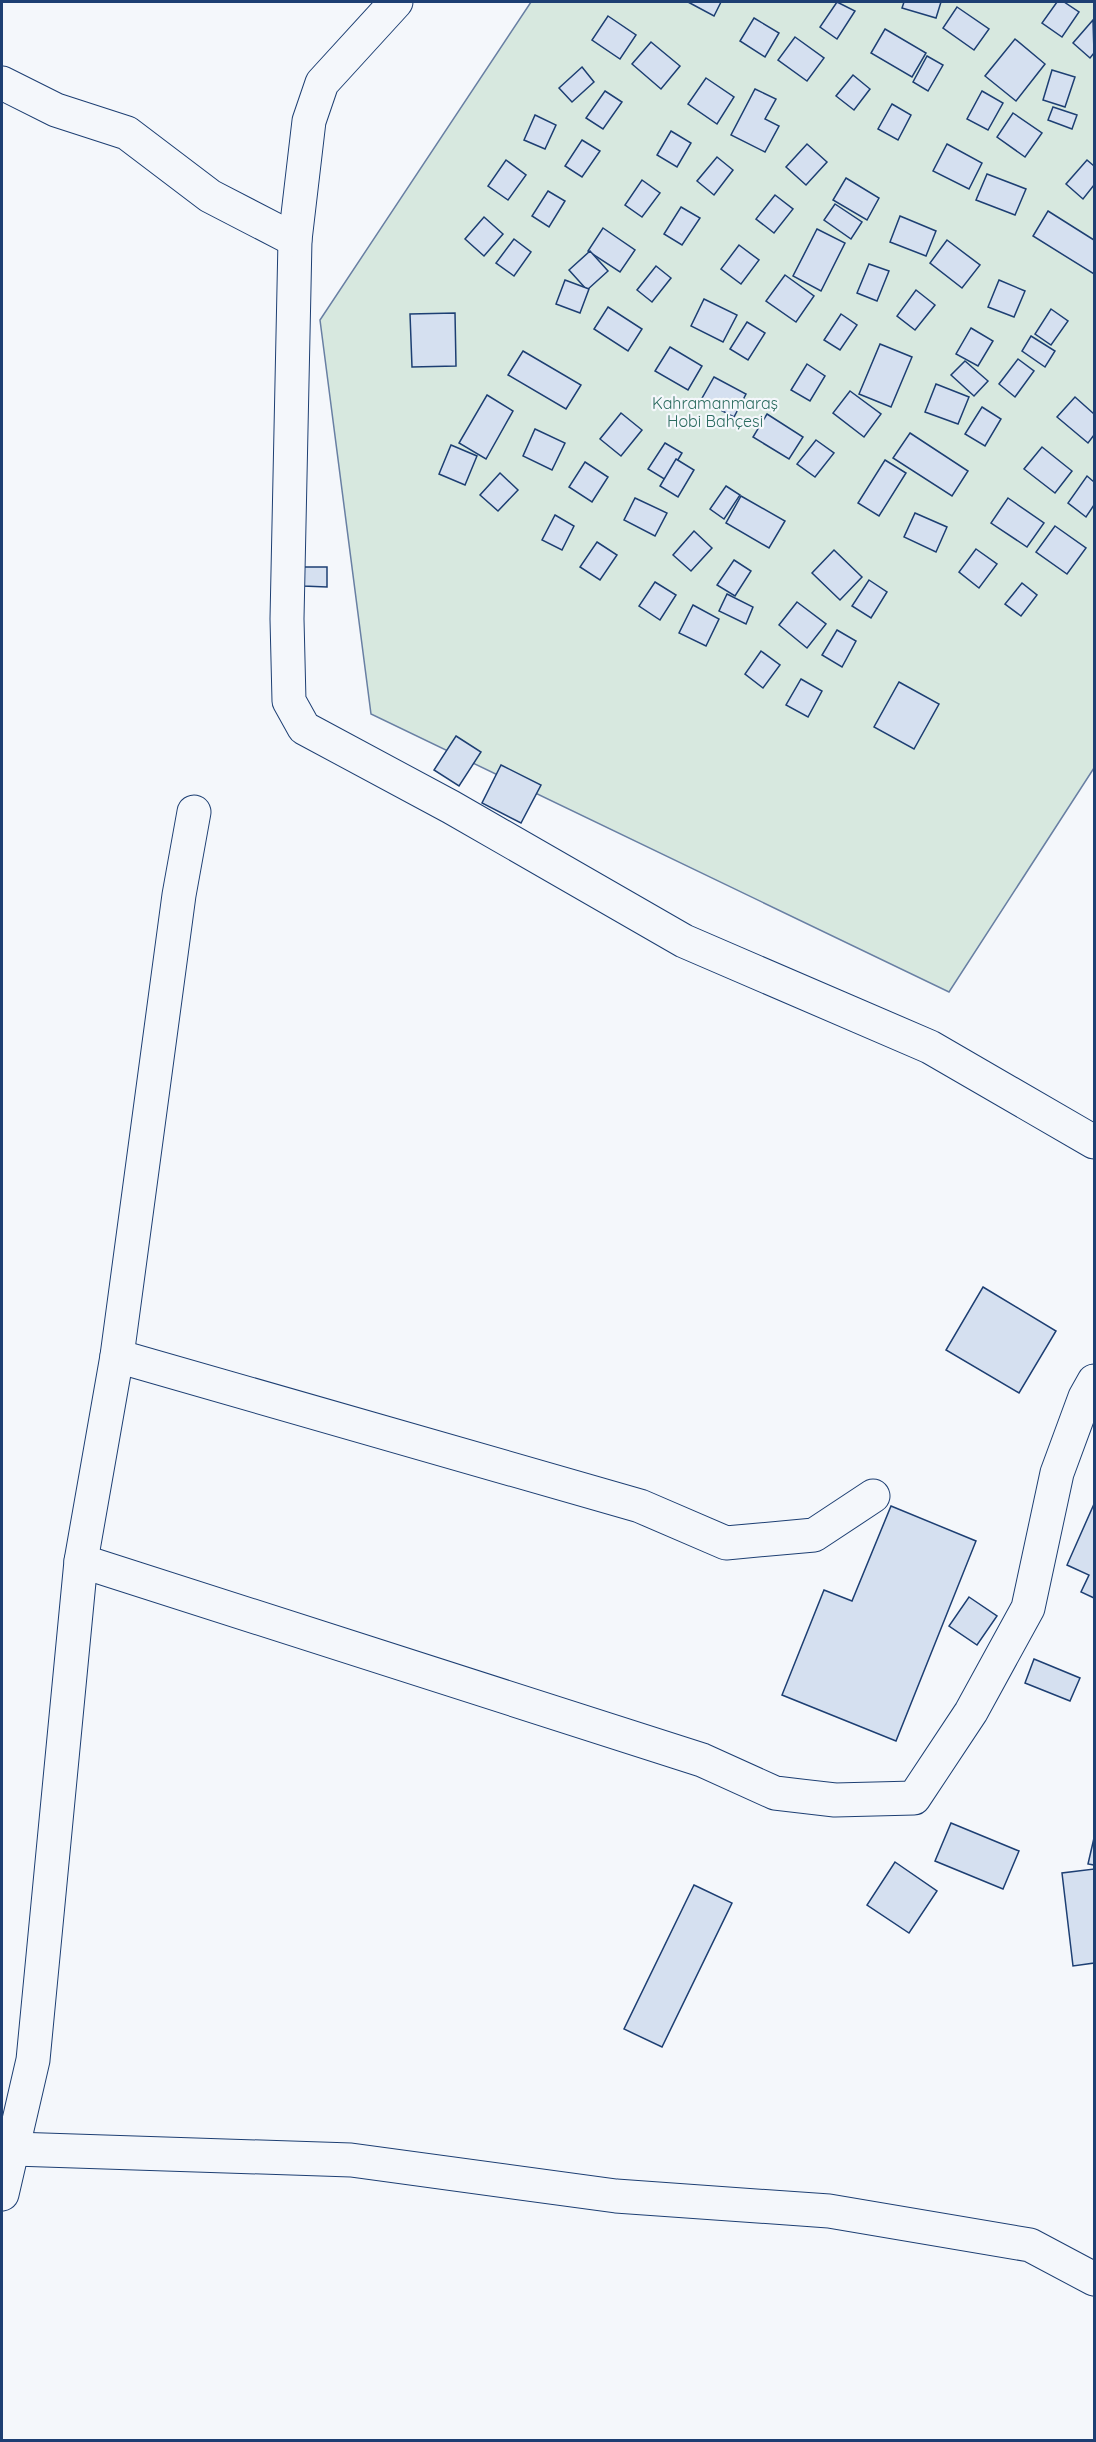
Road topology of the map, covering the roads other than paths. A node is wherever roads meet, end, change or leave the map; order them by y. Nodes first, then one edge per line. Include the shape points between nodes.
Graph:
1 (396, 2) edge
2 (2, 83) edge
3 (295, 240) junction
4 (194, 812) dead end
5 (1095, 1142) edge
6 (117, 1356) junction
7 (1095, 1381) edge
8 (873, 1496) dead end
9 (81, 1561) junction
10 (14, 2149) junction
11 (2, 2194) edge
12 (1095, 2279) edge

1 - 3 street via 322,83 309,121
2 - 3 street via 56,110 127,133 210,196
3 - 5 street via 287,619 290,701 304,728 684,941 930,1047
4 - 6 street via 179,895
6 - 8 street via 640,1506 726,1543 814,1535
6 - 9 street
7 - 9 street via 1084,1397 1057,1473 1028,1608 971,1712 914,1798 835,1800 775,1793 702,1760
9 - 10 street via 33,2060
10 - 11 street
10 - 12 street via 351,2160 616,2196 829,2211 1030,2245

